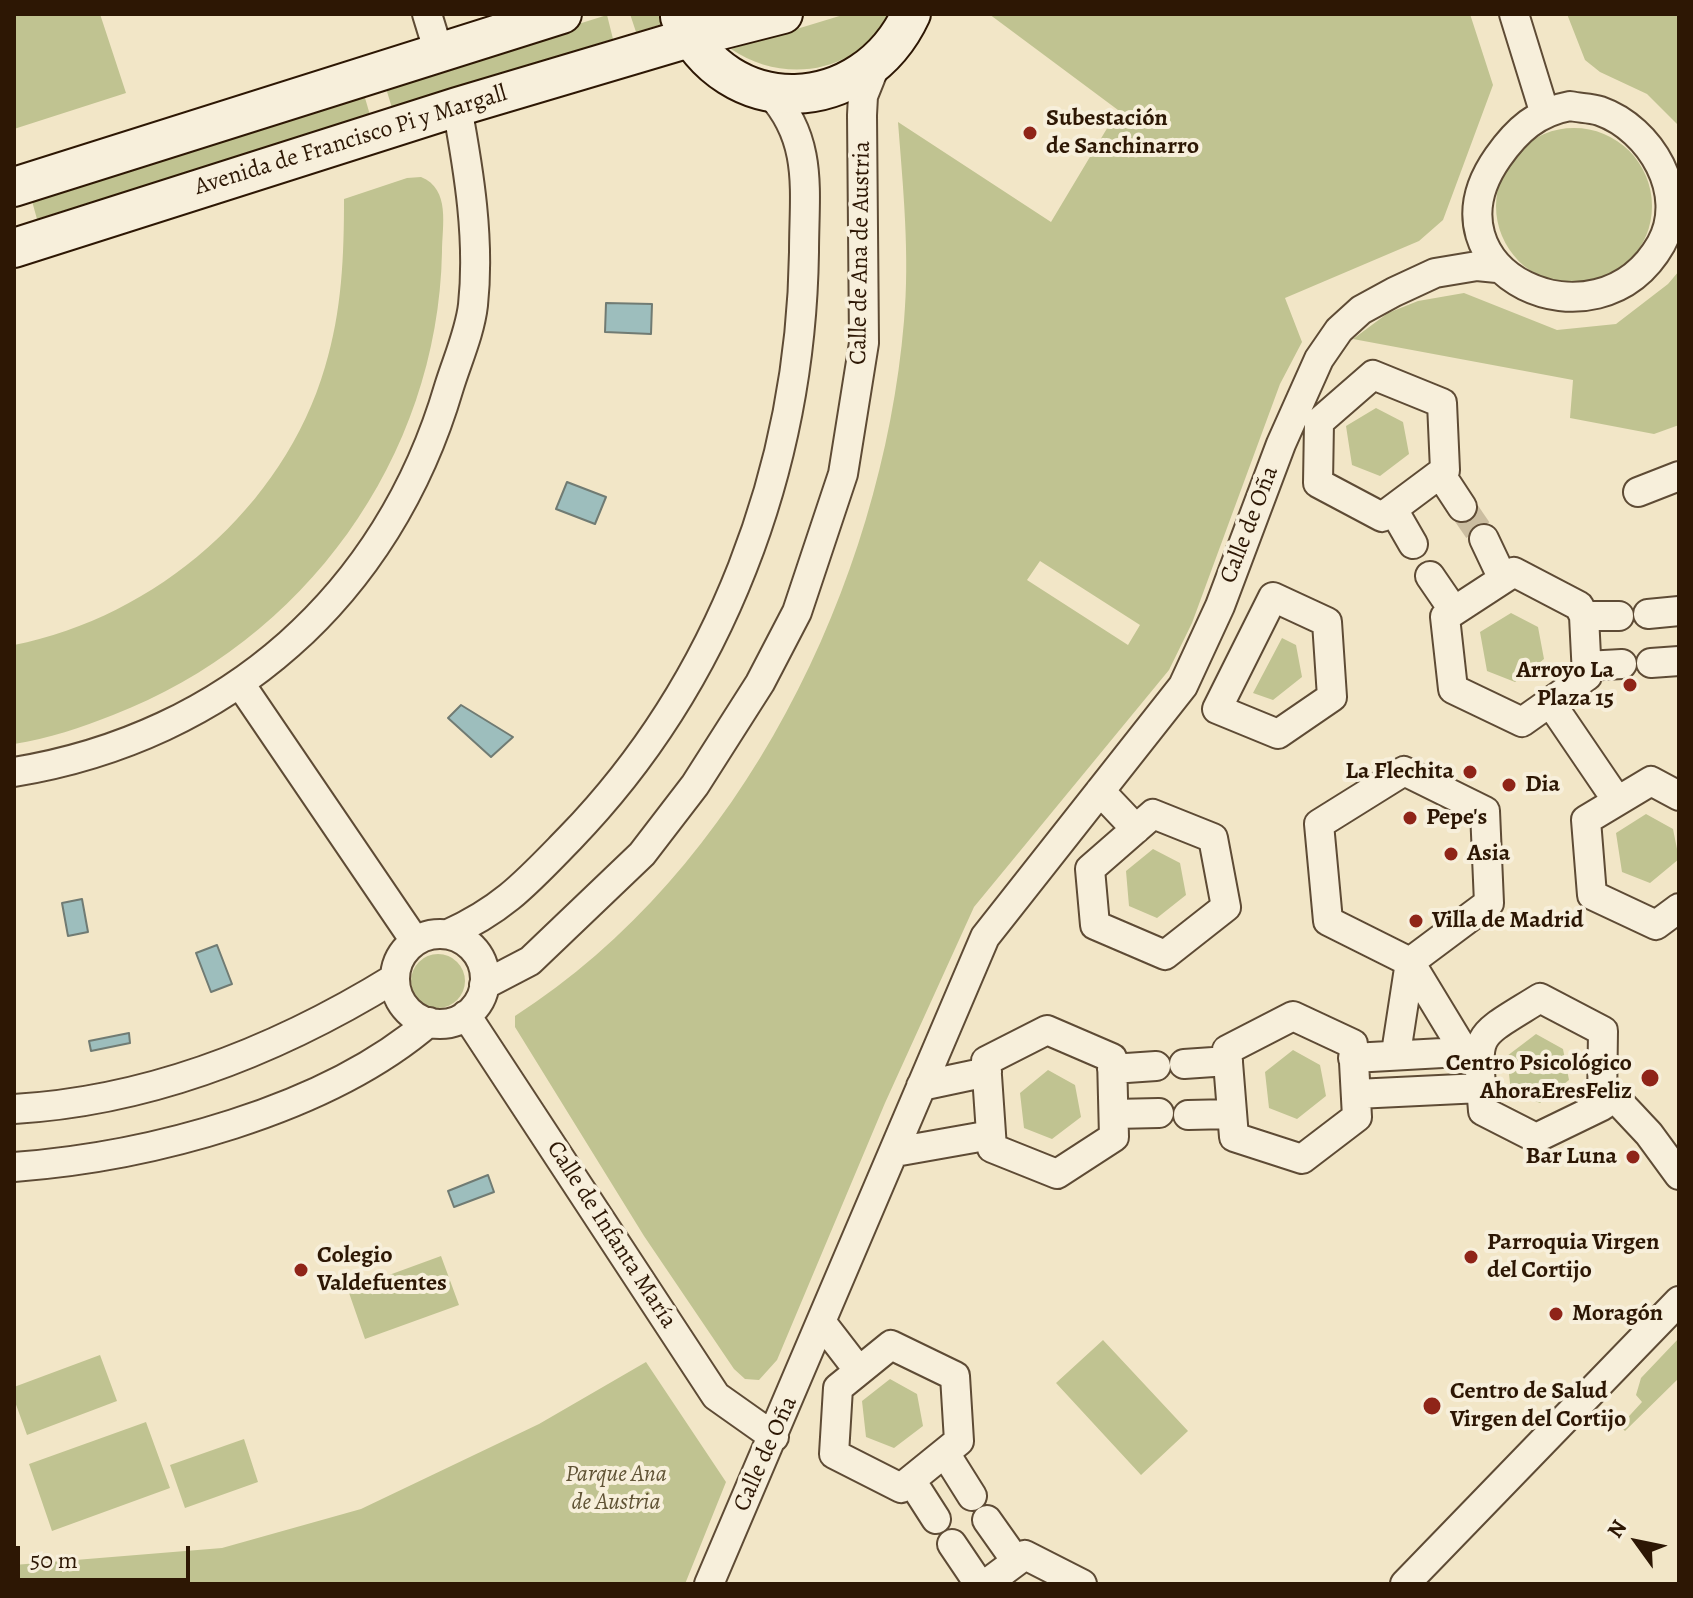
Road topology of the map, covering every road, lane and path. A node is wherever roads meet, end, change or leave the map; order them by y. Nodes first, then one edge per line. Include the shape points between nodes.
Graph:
1 (427, 14) edge
2 (562, 14) edge
3 (783, 14) edge
4 (911, 14) edge
5 (1514, 14) edge
6 (684, 26) edge
7 (439, 53) junction
8 (875, 66) junction
9 (770, 93) junction
10 (457, 107) junction
11 (1544, 111) junction
12 (14, 187) edge
13 (1675, 209) edge
14 (14, 248) edge
15 (1497, 268) junction
16 (1313, 370) junction
17 (1347, 397) junction
18 (1281, 444) junction
19 (1319, 444) junction
20 (1441, 475) junction
21 (1679, 476) edge
22 (1638, 492) dead end
23 (1462, 507) tunnel mouth
24 (1394, 511) junction
25 (1484, 539) tunnel mouth
26 (1413, 544) dead end
27 (1430, 576) dead end
28 (1502, 577) junction
29 (1220, 606) junction
30 (1454, 611) junction
31 (1679, 611) edge
32 (1648, 614) dead end
33 (1584, 616) junction
34 (1619, 616) dead end
35 (1260, 621) junction
36 (1622, 664) dead end
37 (1586, 666) junction
38 (241, 685) junction
39 (1183, 686) junction
40 (1223, 698) junction
41 (1550, 702) junction
42 (14, 772) edge
43 (1100, 791) junction
44 (1679, 796) edge
45 (1616, 799) junction
46 (1136, 829) junction
47 (1055, 848) junction
48 (1095, 864) junction
49 (1679, 908) edge
50 (448, 934) junction
51 (415, 941) junction
52 (1410, 962) junction
53 (395, 978) junction
54 (484, 985) junction
55 (466, 1015) junction
56 (429, 1022) junction
57 (1471, 1051) junction
58 (1396, 1053) junction
59 (1353, 1058) junction
60 (1228, 1061) junction
61 (1184, 1064) dead end
62 (1156, 1066) dead end
63 (1112, 1069) junction
64 (987, 1072) junction
65 (1603, 1085) junction
66 (921, 1086) junction
67 (1481, 1088) junction
68 (1356, 1094) junction
69 (14, 1109) edge
70 (1159, 1113) dead end
71 (1114, 1114) junction
72 (1232, 1114) junction
73 (1188, 1115) dead end
74 (991, 1135) junction
75 (895, 1152) junction
76 (14, 1167) edge
77 (1679, 1175) edge
78 (1679, 1301) edge
79 (822, 1323) junction
80 (859, 1371) junction
81 (774, 1437) junction
82 (945, 1453) junction
83 (911, 1480) junction
84 (972, 1496) dead end
85 (936, 1519) dead end
86 (987, 1520) dead end
87 (952, 1544) dead end
88 (1016, 1561) junction
89 (709, 1584) edge
90 (979, 1584) edge
91 (986, 1584) edge
92 (1082, 1584) edge
93 (1405, 1584) edge

1 - 7 street
2 - 7 street
3 - 6 street, Avenida de Francisco Pi y Margall
4 - 8 street
5 - 11 street
6 - 9 street via 711,63 738,82
6 - 10 street, Avenida de Francisco Pi y Margall
7 - 12 street
8 - 9 street via 837,88 807,95
8 - 54 street, Calle de Ana de Austria via 862,115 864,343 843,474 797,612 720,747 642,854 530,961
9 - 50 street via 793,121 801,145 803,312 776,473 737,583 666,721 609,798 517,893 488,916
10 - 14 street, Avenida de Francisco Pi y Margall
10 - 38 street via 473,201 473,307 434,441 393,521 324,613
11 - 13 street via 1570,106 1600,111 1628,128 1667,177
11 - 15 street via 1511,138 1491,166 1482,191 1477,219
13 - 15 street via 1646,267 1619,286 1592,295 1560,299 1528,288
15 - 16 street, Calle de Oña via 1435,273 1361,310 1339,330
16 - 17 street
16 - 18 street, Calle de Oña
17 - 19 street, Calle de Oña via 1319,422
17 - 20 street, Calle de Oña via 1373,375 1442,403
18 - 19 street, Calle de Oña
18 - 29 street, Calle de Oña
19 - 24 street, Calle de Oña via 1318,483 1382,517
20 - 23 street
20 - 24 street
21 - 22 street
24 - 26 street
25 - 28 street
27 - 30 street
28 - 30 street
28 - 33 street via 1514,572 1579,606
29 - 35 street, Calle de Oña via 1237,619
29 - 39 street, Calle de Oña
30 - 41 street via 1445,617 1453,689 1522,722
31 - 32 street
33 - 34 street
33 - 37 street
35 - 40 street, Calle de Oña
35 - 40 street, Calle de Oña via 1273,597 1327,622 1332,697 1278,734 1217,709
36 - 37 street
37 - 41 street via 1587,676
38 - 42 street via 117,749
38 - 51 street
39 - 40 street
39 - 43 street, Calle de Oña
41 - 45 street
43 - 46 street
43 - 47 street, Calle de Oña
44 - 45 street via 1651,781
45 - 49 street via 1586,820 1592,895 1656,925
46 - 48 street
46 - 48 street via 1153,814 1213,838 1226,907 1165,955 1095,925 1090,869
47 - 48 street
47 - 66 street, Calle de Oña via 985,937
50 - 51 street
50 - 54 street via 472,947 484,971
51 - 53 street via 404,950
52 - 52 street via 1489,903 1485,811 1404,771 1319,824 1328,921
52 - 57 street
52 - 58 street
53 - 56 street via 404,1006
53 - 69 street via 310,1027 192,1075 116,1096
54 - 55 street
55 - 56 street
55 - 81 street, Calle de Infanta María via 716,1396
56 - 76 street via 395,1051 345,1078 220,1129 134,1149
57 - 58 street
57 - 65 street via 1483,1034 1540,998 1603,1031
57 - 67 street
58 - 59 street
59 - 60 street via 1353,1044 1293,1016 1227,1050
59 - 68 street
60 - 61 street
60 - 72 street
62 - 63 street
63 - 64 street via 1112,1058 1047,1030 986,1061
63 - 71 street
64 - 66 street
64 - 74 street
65 - 67 street via 1602,1106 1536,1138 1483,1111
65 - 77 street
66 - 75 street, Calle de Oña
67 - 68 street
68 - 72 street via 1357,1117 1302,1159 1234,1137
70 - 71 street
71 - 74 street via 1114,1137 1057,1174 992,1148
72 - 73 street
74 - 75 street
75 - 79 street, Calle de Oña
78 - 93 street via 1588,1413
79 - 80 street
79 - 81 street, Calle de Oña
80 - 82 street, Calle de Oña via 891,1345 955,1376 959,1441
80 - 83 street, Calle de Oña via 838,1388 834,1454 901,1488
81 - 89 street, Calle de Oña
82 - 83 street
82 - 84 street
83 - 85 street
86 - 88 street
87 - 90 street
88 - 91 street
88 - 92 street via 1025,1555

